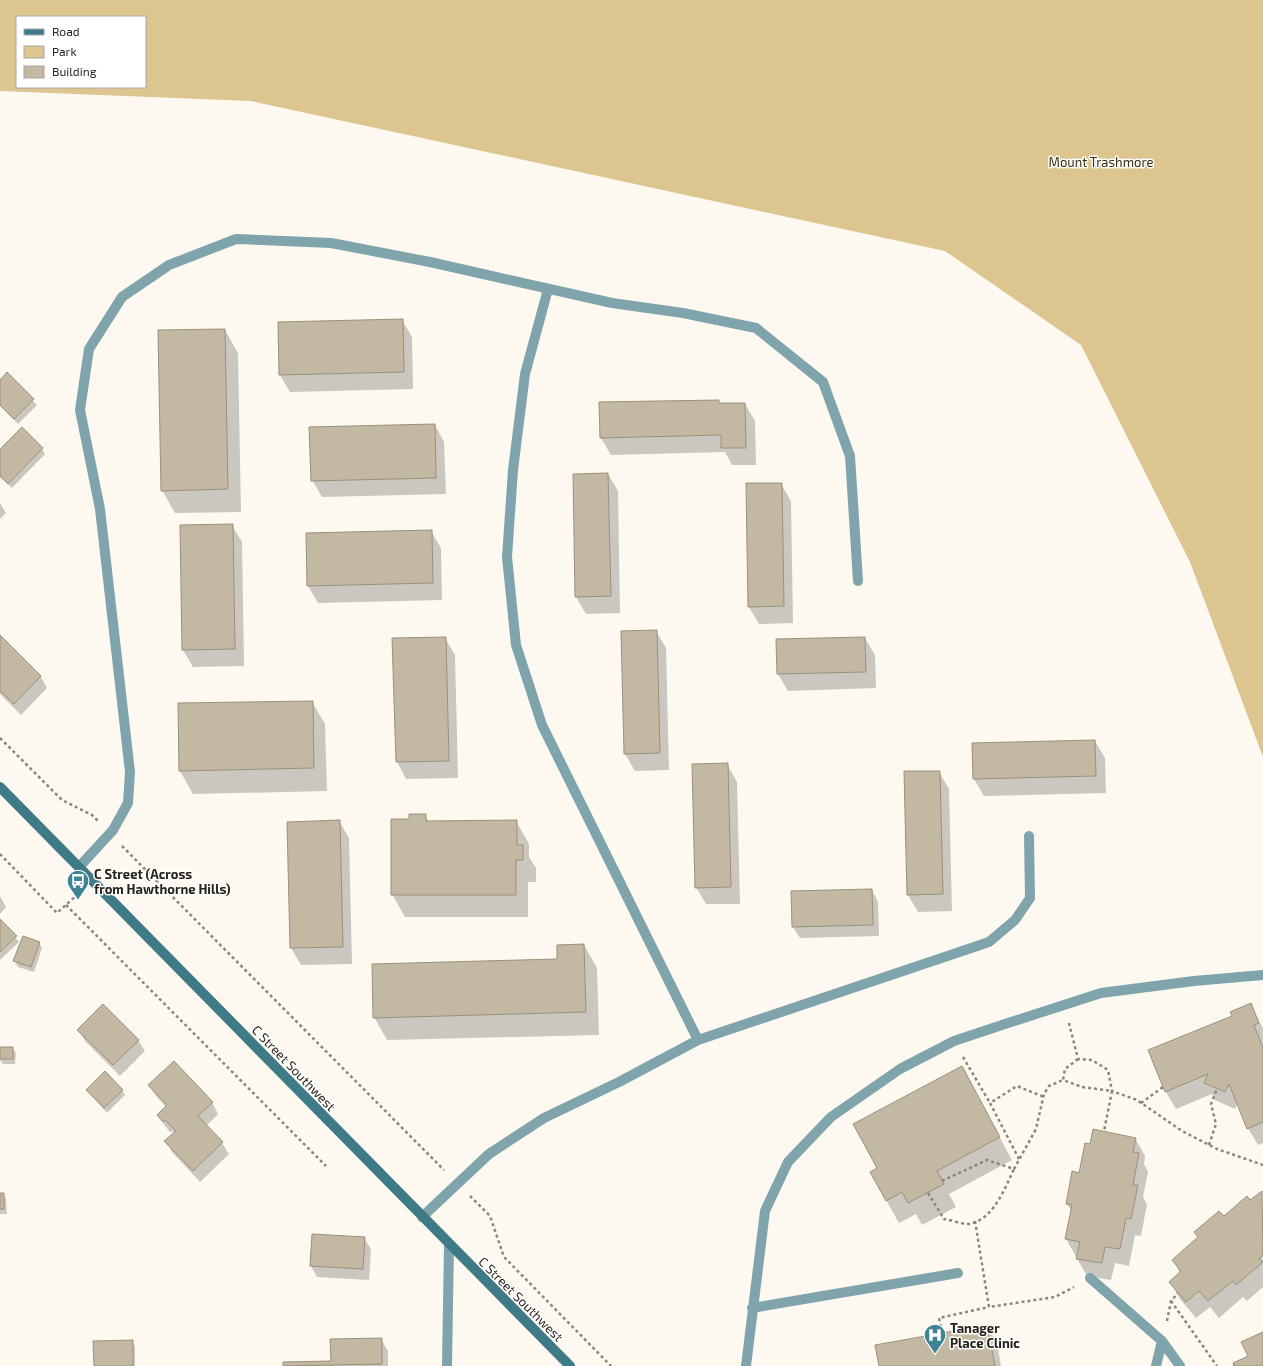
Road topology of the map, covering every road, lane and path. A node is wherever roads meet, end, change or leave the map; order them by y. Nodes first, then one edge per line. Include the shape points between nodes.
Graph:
1 (548, 289) junction
2 (858, 581) dead end
3 (0, 738) edge
4 (0, 787) edge
5 (110, 833) junction
6 (1029, 836) dead end
7 (0, 854) edge
8 (79, 867) junction
9 (76, 894) dead end
10 (66, 905) junction
11 (1258, 976) edge
12 (1263, 980) edge
13 (1064, 1005) junction
14 (698, 1040) junction
15 (954, 1041) junction
16 (1078, 1059) junction
17 (1063, 1080) junction
18 (1163, 1087) dead end
19 (1217, 1089) dead end
20 (1112, 1091) junction
21 (1044, 1097) junction
22 (990, 1103) junction
23 (1141, 1103) junction
24 (1104, 1131) dead end
25 (1209, 1145) junction
26 (1019, 1160) junction
27 (1263, 1165) edge
28 (326, 1166) dead end
29 (1014, 1169) junction
30 (942, 1181) dead end
31 (456, 1183) junction
32 (928, 1193) dead end
33 (422, 1217) junction
34 (975, 1221) junction
35 (449, 1244) junction
36 (958, 1273) dead end
37 (1090, 1278) joint
38 (1178, 1293) dead end
39 (1171, 1301) junction
40 (989, 1307) junction
41 (752, 1308) junction
42 (942, 1333) dead end
43 (1162, 1341) junction
44 (447, 1366) edge
45 (570, 1366) edge
46 (610, 1366) edge
47 (746, 1366) edge
48 (1156, 1366) edge
49 (1180, 1366) edge
50 (1216, 1366) edge

1 - 2 street via 756,328 823,382 850,456
1 - 5 street via 331,243 236,239 169,265 122,297 89,349 80,410 100,509 130,772 128,803
1 - 14 street via 525,374 513,470 506,557 516,645 542,725
3 - 5 path via 62,800 92,815
4 - 8 main road, C Street Southwest
5 - 8 street
5 - 31 path
6 - 14 street via 1030,898 1015,920 989,942
7 - 10 path via 58,913
8 - 33 main road, C Street Southwest
9 - 10 path
10 - 28 path
11 - 12 street
11 - 13 street via 1101,993
13 - 15 street
13 - 16 path
14 - 31 street via 544,1118 488,1154
15 - 22 path
15 - 41 street via 900,1069 831,1117 788,1162 765,1211
16 - 17 path via 1065,1069
16 - 20 path via 1092,1060 1108,1070
17 - 20 path via 1082,1087
17 - 21 path via 1049,1086
18 - 23 path
19 - 25 path via 1211,1104 1216,1124
20 - 23 path
20 - 24 path
21 - 22 path via 1017,1086
21 - 26 path via 1036,1129
22 - 26 path
23 - 25 path via 1182,1131
25 - 27 path
26 - 29 path
29 - 30 path via 988,1160
29 - 34 path via 997,1205
31 - 33 street
31 - 46 path via 490,1216 504,1257
32 - 34 path via 944,1219 968,1224
33 - 35 main road, C Street Southwest
34 - 40 path
35 - 44 street
35 - 45 main road, C Street Southwest
36 - 41 street
37 - 40 path via 1055,1297
37 - 43 street
38 - 39 path
39 - 43 path
39 - 50 path
40 - 42 path via 939,1318
41 - 47 street
43 - 48 street
43 - 49 street

